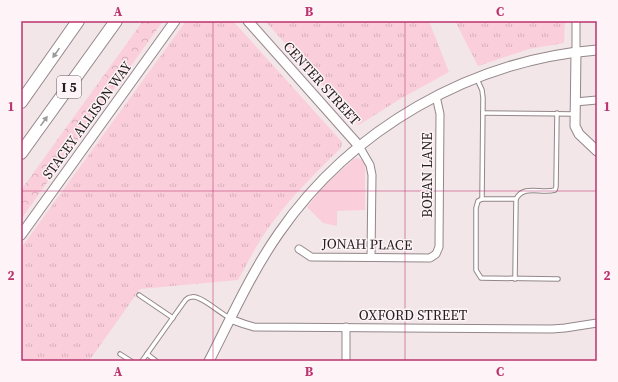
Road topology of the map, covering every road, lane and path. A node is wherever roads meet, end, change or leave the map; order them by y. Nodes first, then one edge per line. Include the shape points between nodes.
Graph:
1 (78, 21) edge
2 (116, 21) edge
3 (175, 21) edge
4 (248, 21) edge
5 (576, 21) edge
6 (597, 50) edge
7 (576, 52) junction
8 (477, 78) junction
9 (436, 96) junction
10 (597, 100) edge
11 (21, 102) edge
12 (575, 102) junction
13 (483, 112) junction
14 (557, 114) junction
15 (575, 114) junction
16 (360, 146) junction
17 (597, 151) edge
18 (21, 153) edge
19 (482, 198) junction
20 (516, 199) junction
21 (21, 235) edge
22 (300, 249) dead end
23 (436, 254) joint
24 (371, 257) junction
25 (515, 279) junction
26 (558, 279) dead end
27 (139, 294) dead end
28 (172, 318) junction
29 (230, 319) junction
30 (597, 323) edge
31 (346, 327) junction
32 (120, 354) dead end
33 (147, 354) junction
34 (131, 361) edge
35 (142, 361) edge
36 (156, 361) edge
37 (209, 361) edge
38 (346, 361) edge

1 -> 11 highway, I 5
18 -> 2 highway, I 5
3 - 21 street, STACEY ALLISON WAY
4 - 16 street, CENTER STREET
5 - 7 street
6 - 7 street
7 - 8 street via 514,65
7 - 12 street
8 - 9 street
8 - 13 lane via 482,90
9 - 16 street via 383,128
9 - 23 street, BOEAN LANE via 440,114 439,247
10 - 12 street
12 - 15 street
13 - 14 lane
13 - 19 lane
14 - 15 lane
14 - 20 lane via 555,190 522,191
15 - 17 street via 577,130
16 - 24 street via 372,175
16 - 29 street via 323,180 287,222 257,267
19 - 20 lane
19 - 25 lane via 476,208 476,273 481,278
20 - 25 lane
22 - 24 street, JONAH PLACE via 311,257
23 - 24 street, JONAH PLACE via 430,258
25 - 26 lane
27 - 28 lane
28 - 29 lane via 192,296
28 - 33 lane
29 - 31 street, OXFORD STREET via 254,327
29 - 37 street
30 - 31 street, OXFORD STREET via 552,329
31 - 38 street
32 - 34 lane
33 - 35 lane
33 - 36 lane

